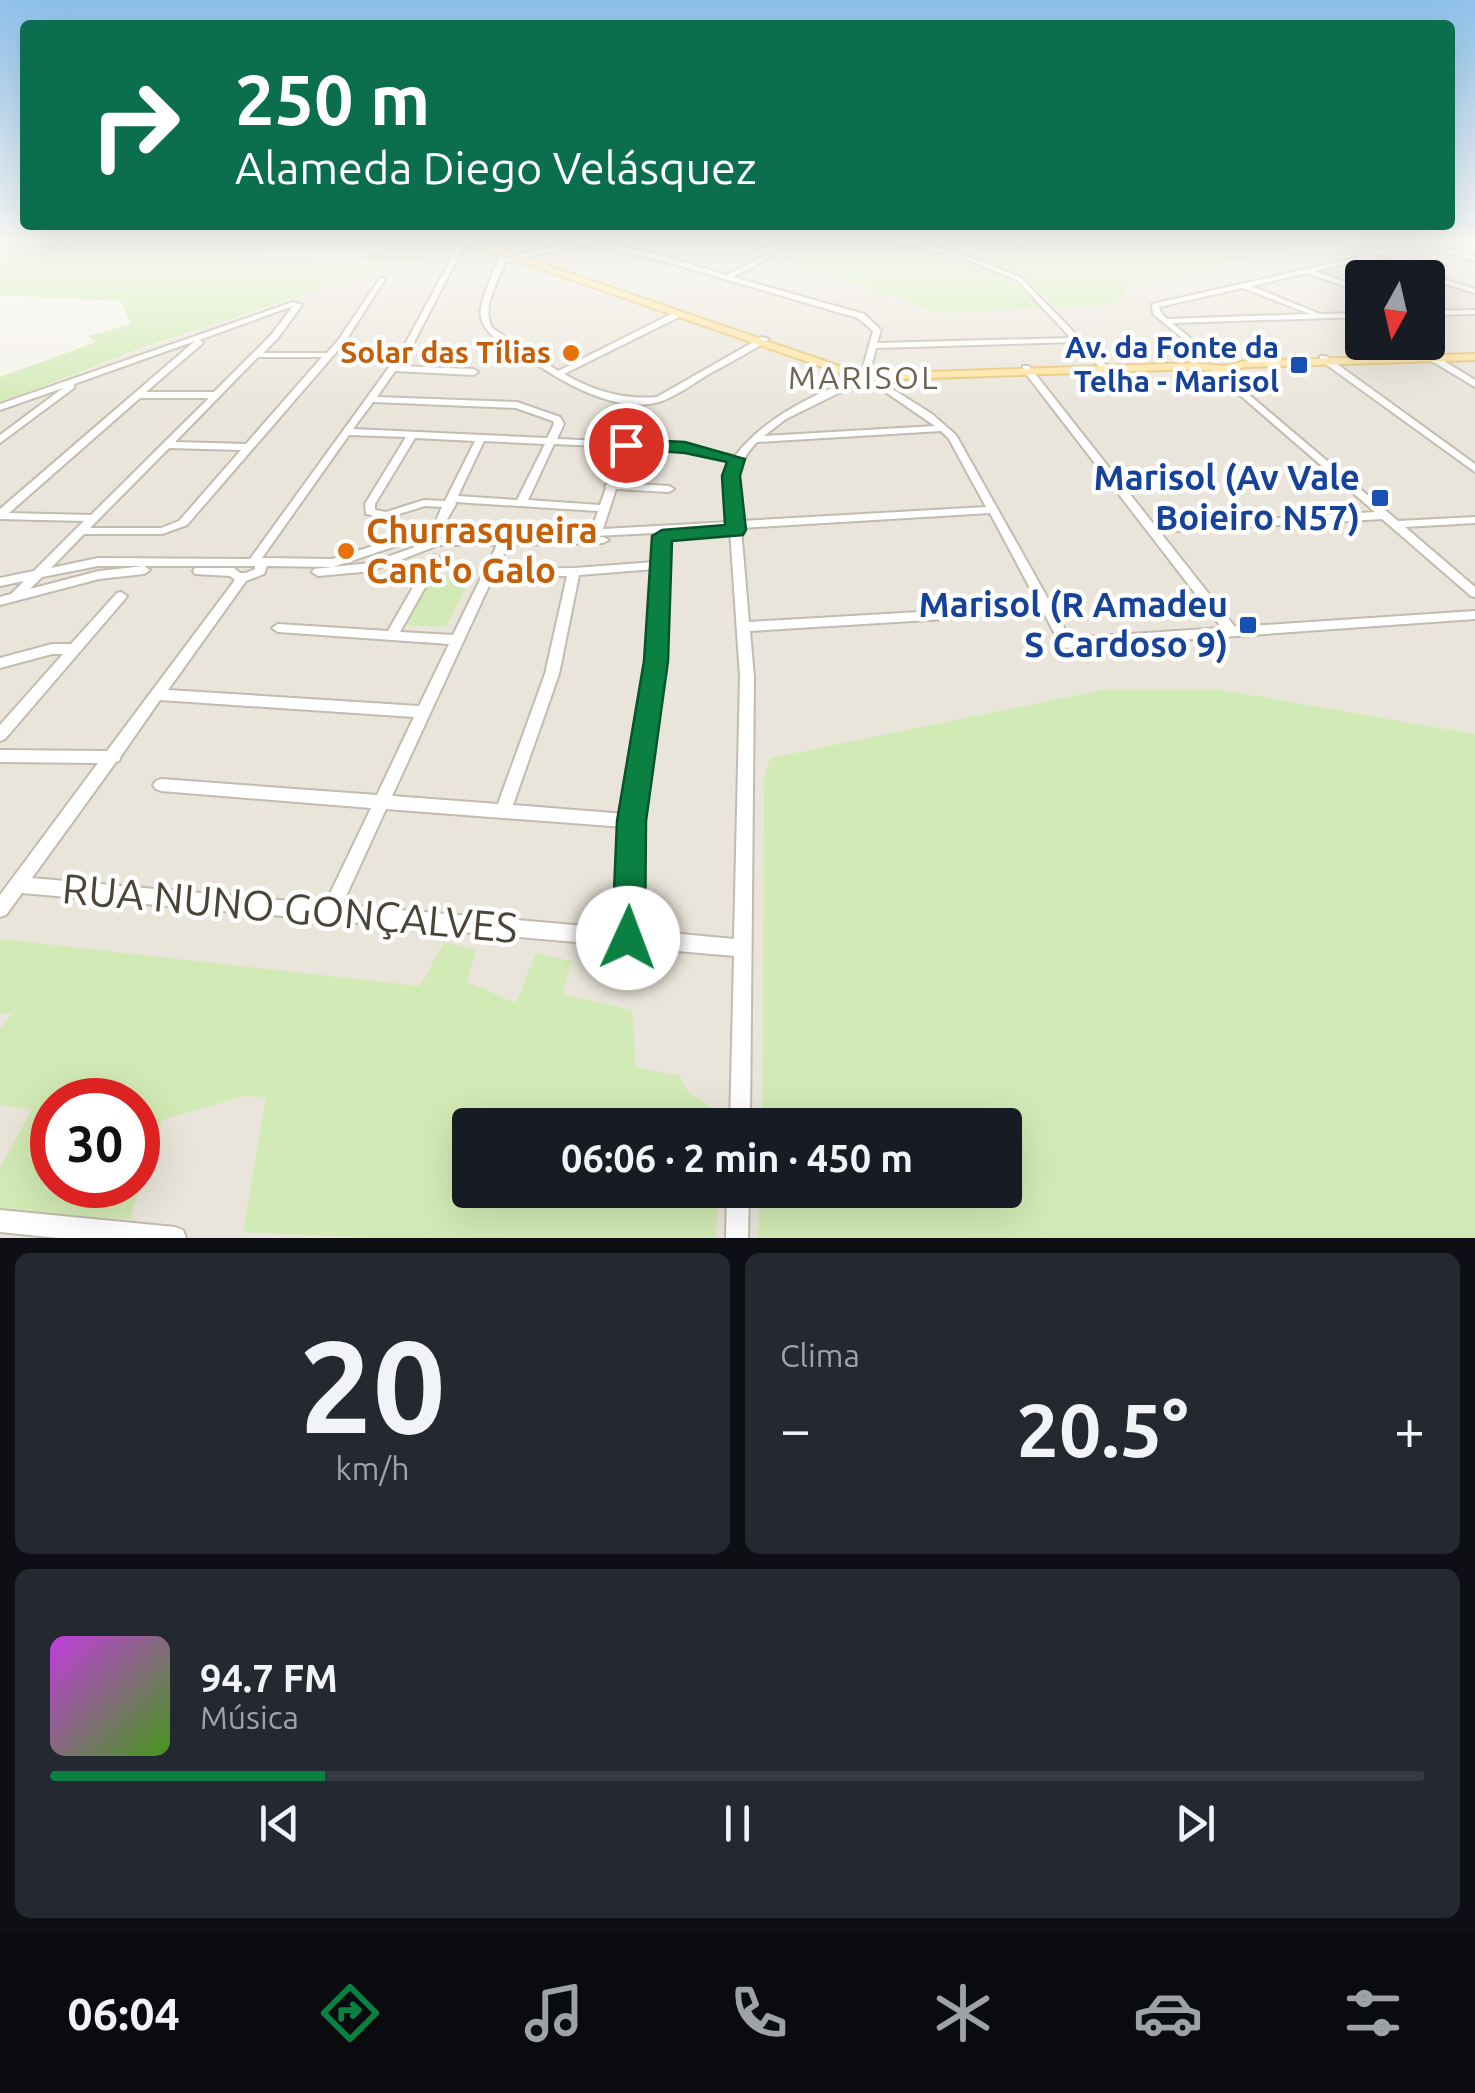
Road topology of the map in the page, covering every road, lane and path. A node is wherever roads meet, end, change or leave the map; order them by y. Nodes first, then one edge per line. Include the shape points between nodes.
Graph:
1 (368, 299) edge
2 (436, 299) edge
3 (487, 299) edge
4 (636, 299) edge
5 (642, 299) edge
6 (799, 299) edge
7 (1038, 299) edge
8 (1184, 299) edge
9 (1279, 299) edge
10 (1445, 312) edge
11 (1475, 312) edge
12 (678, 314) junction
13 (1345, 315) edge
14 (1323, 316) junction
15 (1165, 321) junction
16 (762, 340) junction
17 (1078, 340) junction
18 (199, 342) dead end
19 (872, 346) junction
20 (257, 354) junction
21 (328, 355) junction
22 (1475, 355) edge
23 (1445, 356) edge
24 (1345, 359) edge
25 (1326, 360) junction
26 (1436, 360) edge
27 (1216, 364) junction
28 (393, 368) junction
29 (1104, 368) junction
30 (1028, 370) junction
31 (474, 372) dead end
32 (560, 373) junction
33 (85, 375) junction
34 (865, 375) junction
35 (1475, 384) edge
36 (40, 392) junction
37 (137, 395) junction
38 (215, 395) junction
39 (58, 396) junction
40 (372, 399) junction
41 (0, 407) edge
42 (945, 428) junction
43 (348, 432) junction
44 (412, 435) junction
45 (482, 438) junction
46 (753, 439) junction
47 (0, 440) edge
48 (552, 442) junction
49 (166, 445) junction
50 (626, 445) junction
51 (249, 447) junction
52 (736, 459) junction
53 (1475, 469) edge
54 (610, 486) junction
55 (670, 489) dead end
56 (452, 502) junction
57 (521, 503) junction
58 (602, 508) junction
59 (994, 510) junction
60 (0, 516) edge
61 (92, 518) junction
62 (1395, 519) junction
63 (1475, 520) edge
64 (438, 527) junction
65 (735, 527) junction
66 (510, 528) junction
67 (1153, 529) junction
68 (79, 532) junction
69 (596, 533) junction
70 (662, 536) junction
71 (503, 544) junction
72 (435, 560) dead end
73 (660, 565) junction
74 (250, 568) junction
75 (38, 571) junction
76 (490, 572) junction
77 (574, 572) junction
78 (0, 582) edge
79 (1475, 584) edge
80 (1475, 594) edge
81 (122, 596) dead end
82 (15, 597) junction
83 (0, 601) edge
84 (1048, 609) junction
85 (1475, 615) edge
86 (743, 627) junction
87 (278, 628) dead end
88 (1232, 633) junction
89 (391, 636) junction
90 (458, 640) junction
91 (76, 649) junction
92 (0, 663) edge
93 (160, 694) junction
94 (424, 712) junction
95 (0, 736) edge
96 (0, 756) edge
97 (114, 757) junction
98 (160, 786) dead end
99 (382, 801) junction
100 (503, 812) junction
101 (632, 821) junction
102 (19, 884) junction
103 (0, 909) edge
104 (330, 912) junction
105 (628, 938) junction
106 (741, 948) junction
107 (740, 1108) edge
108 (738, 1208) edge
109 (0, 1222) edge
110 (143, 1236) edge
111 (174, 1238) edge
112 (737, 1238) edge

1 - 21 street
2 - 28 street
3 - 32 street via 482,319 489,329
4 - 12 main road
5 - 16 main road
6 - 19 street via 870,320 877,330
7 - 17 street
8 - 15 street via 1155,306
9 - 14 street
10 - 11 street
12 - 16 main road
12 - 32 street
13 - 14 street
14 - 15 street
15 - 27 street
16 - 32 street via 642,403 591,390
16 - 34 main road
17 - 19 street
17 - 29 street
18 - 37 street
19 - 34 street
20 - 21 street
20 - 33 street via 298,306
20 - 38 street
21 - 51 street
22 - 23 main road
24 - 25 main road
25 - 27 main road
25 - 53 street
26 - 35 street
27 - 29 main road
27 - 62 street
28 - 31 street
28 - 40 street
29 - 30 main road
30 - 34 main road
30 - 67 street
33 - 36 street
33 - 39 street
34 - 42 street
34 - 46 street
36 - 39 street
36 - 41 street
37 - 38 street
37 - 60 street
38 - 49 street
39 - 47 street
40 - 43 street
40 - 48 street via 520,405 559,420
42 - 46 street
42 - 59 street
43 - 44 street
43 - 74 street
44 - 45 street
44 - 56 street via 369,510 386,516
45 - 48 street
45 - 56 street
46 - 52 street
48 - 50 street
48 - 57 street
49 - 51 street
49 - 61 street
50 - 52 street
50 - 54 street
51 - 68 street via 174,529
52 - 65 street
54 - 55 street
54 - 58 street
56 - 57 street
56 - 64 street
57 - 58 street
58 - 69 street
59 - 65 street
59 - 84 street
60 - 61 street
61 - 68 street
62 - 63 street
62 - 67 street
62 - 79 street
62 - 80 street
64 - 66 street
64 - 74 street via 341,562
65 - 69 street
65 - 70 street
65 - 86 street
66 - 69 street
66 - 71 street
67 - 88 street
68 - 75 street
70 - 71 street
70 - 73 street
71 - 74 street via 438,542 351,570
71 - 76 street
72 - 89 street
73 - 77 street
73 - 101 street via 656,661
74 - 75 street via 98,562
74 - 82 street via 122,571
74 - 93 street
75 - 78 street
75 - 82 street
76 - 77 street
76 - 90 street
77 - 100 street via 552,674
81 - 91 street
82 - 83 street
84 - 86 street
84 - 88 street via 1066,643
85 - 88 street
86 - 106 street
87 - 89 street
89 - 90 street
90 - 94 street
91 - 92 street
91 - 95 street
93 - 94 street
93 - 97 street
94 - 99 street
96 - 97 street
97 - 102 street
98 - 99 street
99 - 100 street
99 - 104 street
100 - 101 street
101 - 105 street
102 - 103 street
102 - 104 street, RUA NUNO GONÇALVES
104 - 105 street, RUA NUNO GONÇALVES
105 - 106 street, RUA NUNO GONÇALVES
106 - 107 street
108 - 112 street
109 - 110 street
110 - 111 street

